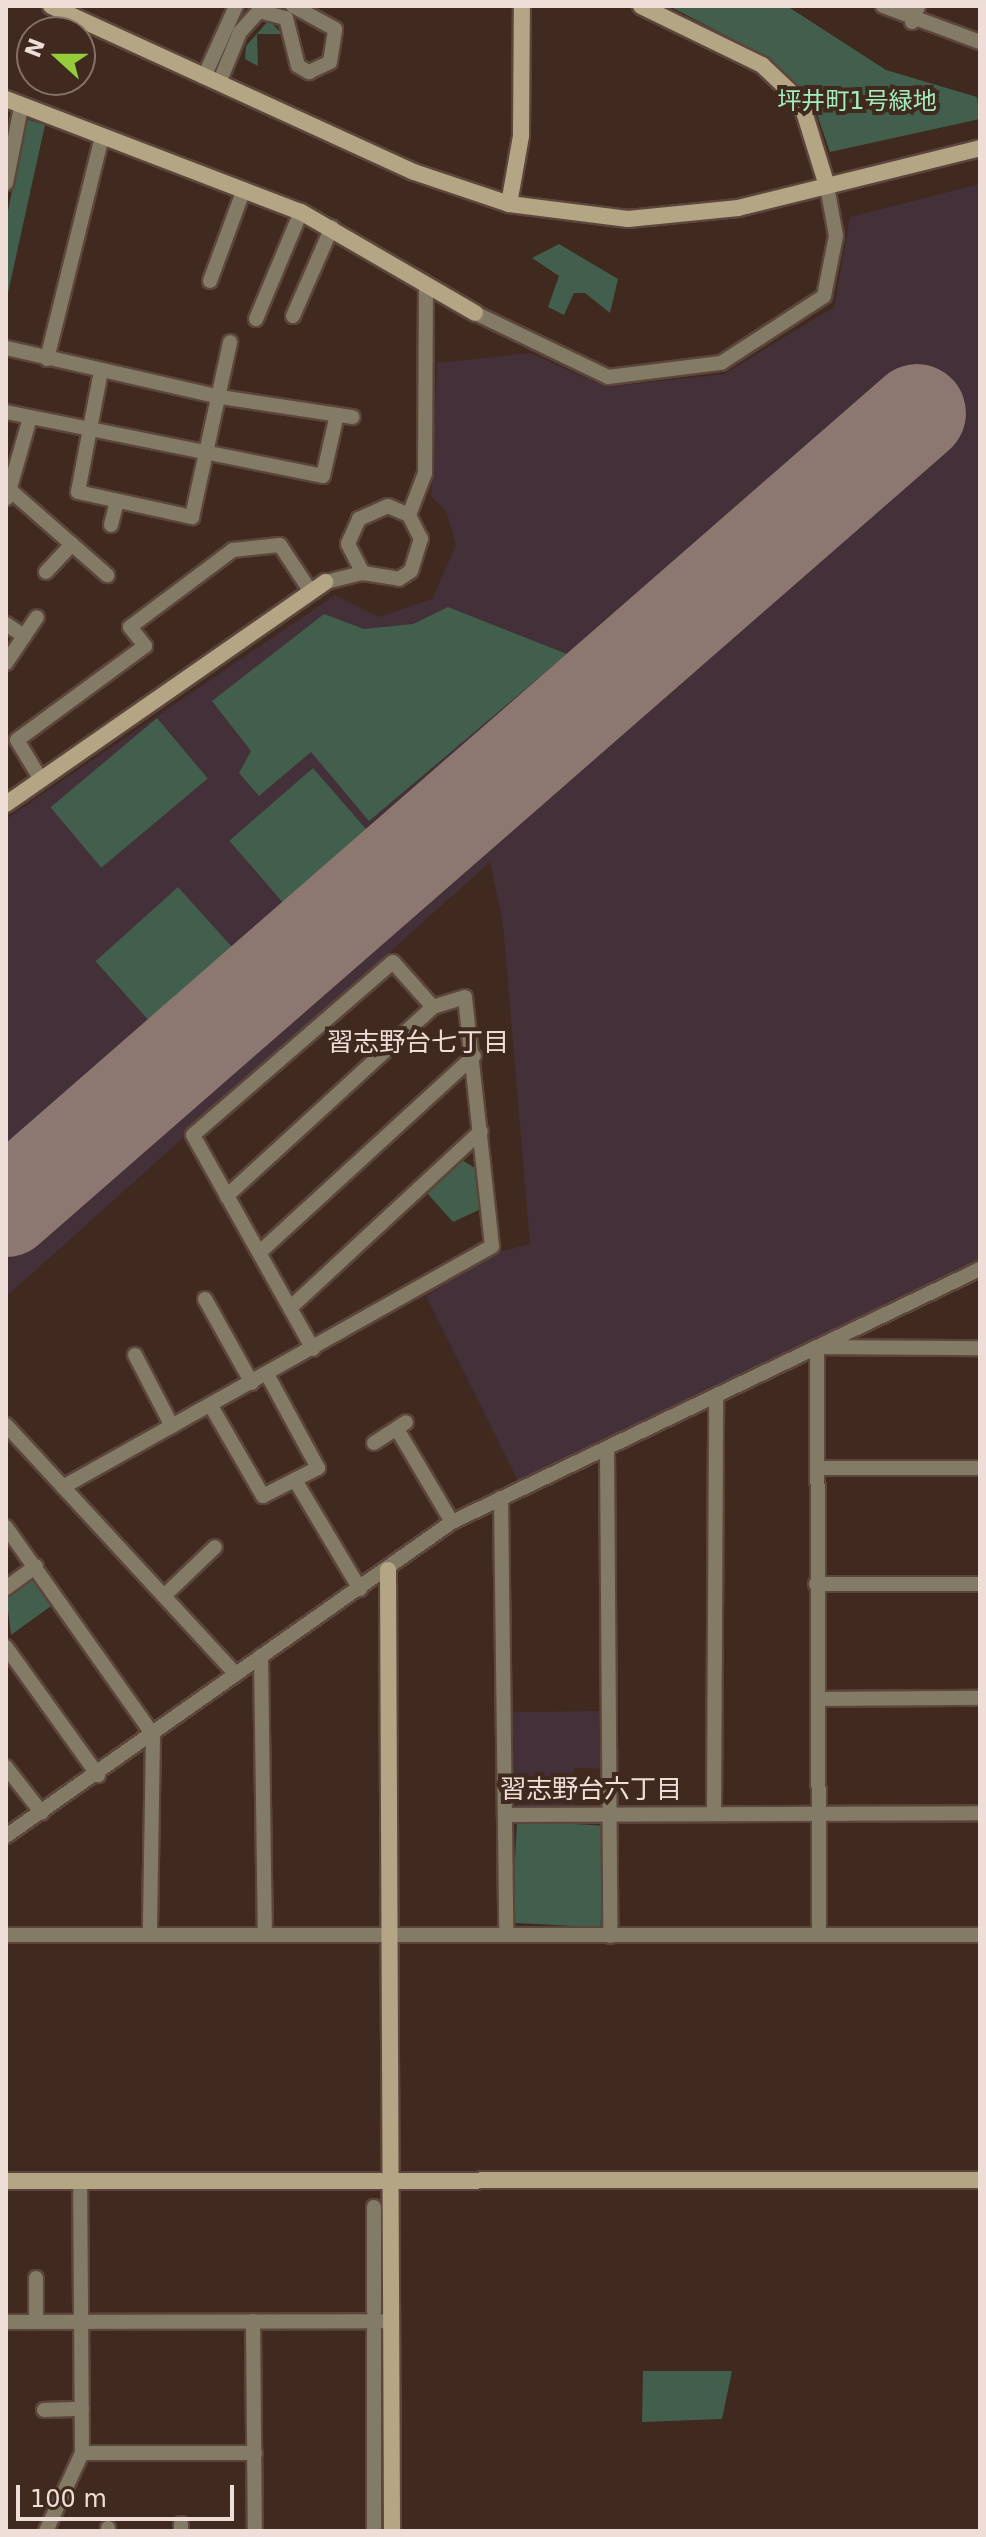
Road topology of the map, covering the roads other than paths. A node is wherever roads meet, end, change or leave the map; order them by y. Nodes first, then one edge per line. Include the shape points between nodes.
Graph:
1 (51, 6) edge
2 (236, 6) edge
3 (293, 6) edge
4 (522, 6) edge
5 (641, 6) edge
6 (883, 6) edge
7 (918, 6) edge
8 (912, 22) junction
9 (980, 42) edge
10 (212, 80) junction
11 (14, 103) edge
12 (102, 137) junction
13 (980, 148) edge
14 (6, 183) edge
15 (827, 186) junction
16 (244, 189) junction
17 (509, 204) junction
18 (301, 212) junction
19 (332, 227) junction
20 (210, 281) dead end
21 (426, 284) junction
22 (475, 313) joint
23 (293, 316) dead end
24 (256, 319) dead end
25 (230, 342) dead end
26 (6, 348) edge
27 (47, 359) junction
28 (101, 371) junction
29 (220, 397) junction
30 (6, 412) edge
31 (352, 417) dead end
32 (30, 418) junction
33 (336, 419) junction
34 (90, 430) junction
35 (208, 453) junction
36 (9, 495) edge
37 (117, 501) junction
38 (409, 515) junction
39 (111, 525) dead end
40 (72, 544) junction
41 (351, 558) junction
42 (46, 572) dead end
43 (363, 573) junction
44 (107, 575) dead end
45 (326, 582) junction
46 (311, 592) junction
47 (37, 617) dead end
48 (6, 624) edge
49 (24, 636) junction
50 (6, 663) edge
51 (40, 778) junction
52 (6, 804) edge
53 (433, 1007) junction
54 (474, 1056) junction
55 (481, 1131) junction
56 (227, 1196) junction
57 (260, 1252) junction
58 (980, 1269) edge
59 (205, 1299) dead end
60 (290, 1308) junction
61 (817, 1347) junction
62 (980, 1348) edge
63 (313, 1349) junction
64 (135, 1355) dead end
65 (268, 1376) junction
66 (252, 1383) junction
67 (716, 1396) junction
68 (211, 1406) junction
69 (6, 1425) edge
70 (172, 1426) junction
71 (374, 1443) dead end
72 (607, 1448) junction
73 (817, 1468) junction
74 (980, 1468) edge
75 (295, 1480) junction
76 (63, 1487) junction
77 (501, 1498) junction
78 (452, 1522) junction
79 (6, 1527) edge
80 (215, 1547) dead end
81 (36, 1566) junction
82 (388, 1570) junction
83 (816, 1584) junction
84 (980, 1584) edge
85 (6, 1588) edge
86 (360, 1589) junction
87 (165, 1595) junction
88 (6, 1647) edge
89 (261, 1656) junction
90 (236, 1674) junction
91 (980, 1698) edge
92 (818, 1699) junction
93 (153, 1735) junction
94 (6, 1767) edge
95 (98, 1775) junction
96 (42, 1813) junction
97 (610, 1813) junction
98 (714, 1813) junction
99 (819, 1813) junction
100 (980, 1813) edge
101 (506, 1815) junction
102 (6, 1836) edge
103 (6, 1935) edge
104 (150, 1935) junction
105 (265, 1935) junction
106 (390, 1935) junction
107 (506, 1935) junction
108 (819, 1935) junction
109 (980, 1935) edge
110 (610, 1936) junction
111 (980, 2180) edge
112 (6, 2181) edge
113 (80, 2181) junction
114 (391, 2181) junction
115 (374, 2207) dead end
116 (36, 2278) dead end
117 (374, 2311) dead end
118 (253, 2321) junction
119 (391, 2321) junction
120 (6, 2322) edge
121 (36, 2322) junction
122 (81, 2322) junction
123 (374, 2330) dead end
124 (82, 2409) junction
125 (44, 2410) dead end
126 (82, 2453) junction
127 (255, 2453) junction
128 (46, 2531) edge
129 (255, 2531) edge
130 (374, 2531) edge
131 (392, 2531) edge

1 - 10 street
2 - 10 street
3 - 10 street via 335,29 330,62 309,72 298,66 286,18 259,11
4 - 17 street via 521,136
5 - 15 street via 762,65 801,102
6 - 8 street
7 - 8 street
8 - 9 street
10 - 17 street via 414,172
11 - 12 street
11 - 14 street
12 - 16 street
12 - 27 street
13 - 15 street
15 - 17 street via 663,217
15 - 22 street via 836,236 824,296 721,363 608,377
16 - 18 street
16 - 20 street
18 - 19 street
18 - 24 street
19 - 21 street
19 - 23 street
21 - 22 street
21 - 38 street via 425,473
25 - 29 street
26 - 27 street
27 - 28 street
28 - 29 street
28 - 34 street
29 - 33 street
29 - 35 street
30 - 32 street
31 - 33 street
32 - 34 street
32 - 36 street
33 - 35 street via 323,476
34 - 35 street
34 - 37 street via 78,492
35 - 37 street via 192,517
36 - 40 street
37 - 39 street
38 - 41 street via 388,506 369,511 352,531
38 - 43 street via 421,539 411,571 384,581
40 - 42 street
40 - 44 street
41 - 43 street
41 - 45 street
43 - 45 street
45 - 46 street
46 - 51 street
46 - 51 street via 280,545 233,550 130,627 145,646 17,740
47 - 49 street
48 - 49 street
49 - 50 street
51 - 52 street
53 - 54 street via 465,997
53 - 56 street
53 - 56 street via 393,962 193,1135
54 - 55 street
54 - 57 street
55 - 60 street
55 - 63 street via 492,1246
56 - 57 street
57 - 60 street
58 - 61 street
59 - 66 street
60 - 63 street
61 - 62 street
61 - 67 street
61 - 73 street
63 - 65 street
64 - 70 street
65 - 66 street
65 - 75 street via 318,1468
66 - 68 street
67 - 72 street
67 - 98 street
68 - 70 street
68 - 75 street via 263,1496
69 - 76 street
70 - 76 street
71 - 78 street via 401,1426
72 - 77 street
72 - 97 street
73 - 74 street
73 - 83 street
75 - 86 street
76 - 87 street
77 - 78 street
77 - 101 street
78 - 82 street
79 - 81 street
80 - 87 street
81 - 85 street
81 - 93 street
82 - 86 street
82 - 106 street
83 - 84 street
83 - 92 street
86 - 89 street
87 - 90 street
88 - 95 street
89 - 90 street
89 - 105 street
90 - 93 street
91 - 92 street
92 - 99 street
93 - 95 street
93 - 104 street
94 - 96 street
95 - 96 street
96 - 102 street
97 - 98 street
97 - 101 street
97 - 110 street
98 - 99 street
99 - 100 street
99 - 108 street
101 - 107 street
103 - 104 street
104 - 105 street
105 - 106 street
106 - 107 street
106 - 114 street
107 - 110 street
108 - 109 street
108 - 110 street
111 - 114 street
112 - 113 street
113 - 114 street
113 - 122 street
114 - 119 street
115 - 117 street
116 - 121 street
118 - 119 street
118 - 122 street
118 - 127 street
119 - 131 street
120 - 121 street
121 - 122 street
122 - 124 street
123 - 130 street
124 - 125 street
124 - 126 street
126 - 127 street
126 - 128 street
127 - 129 street

